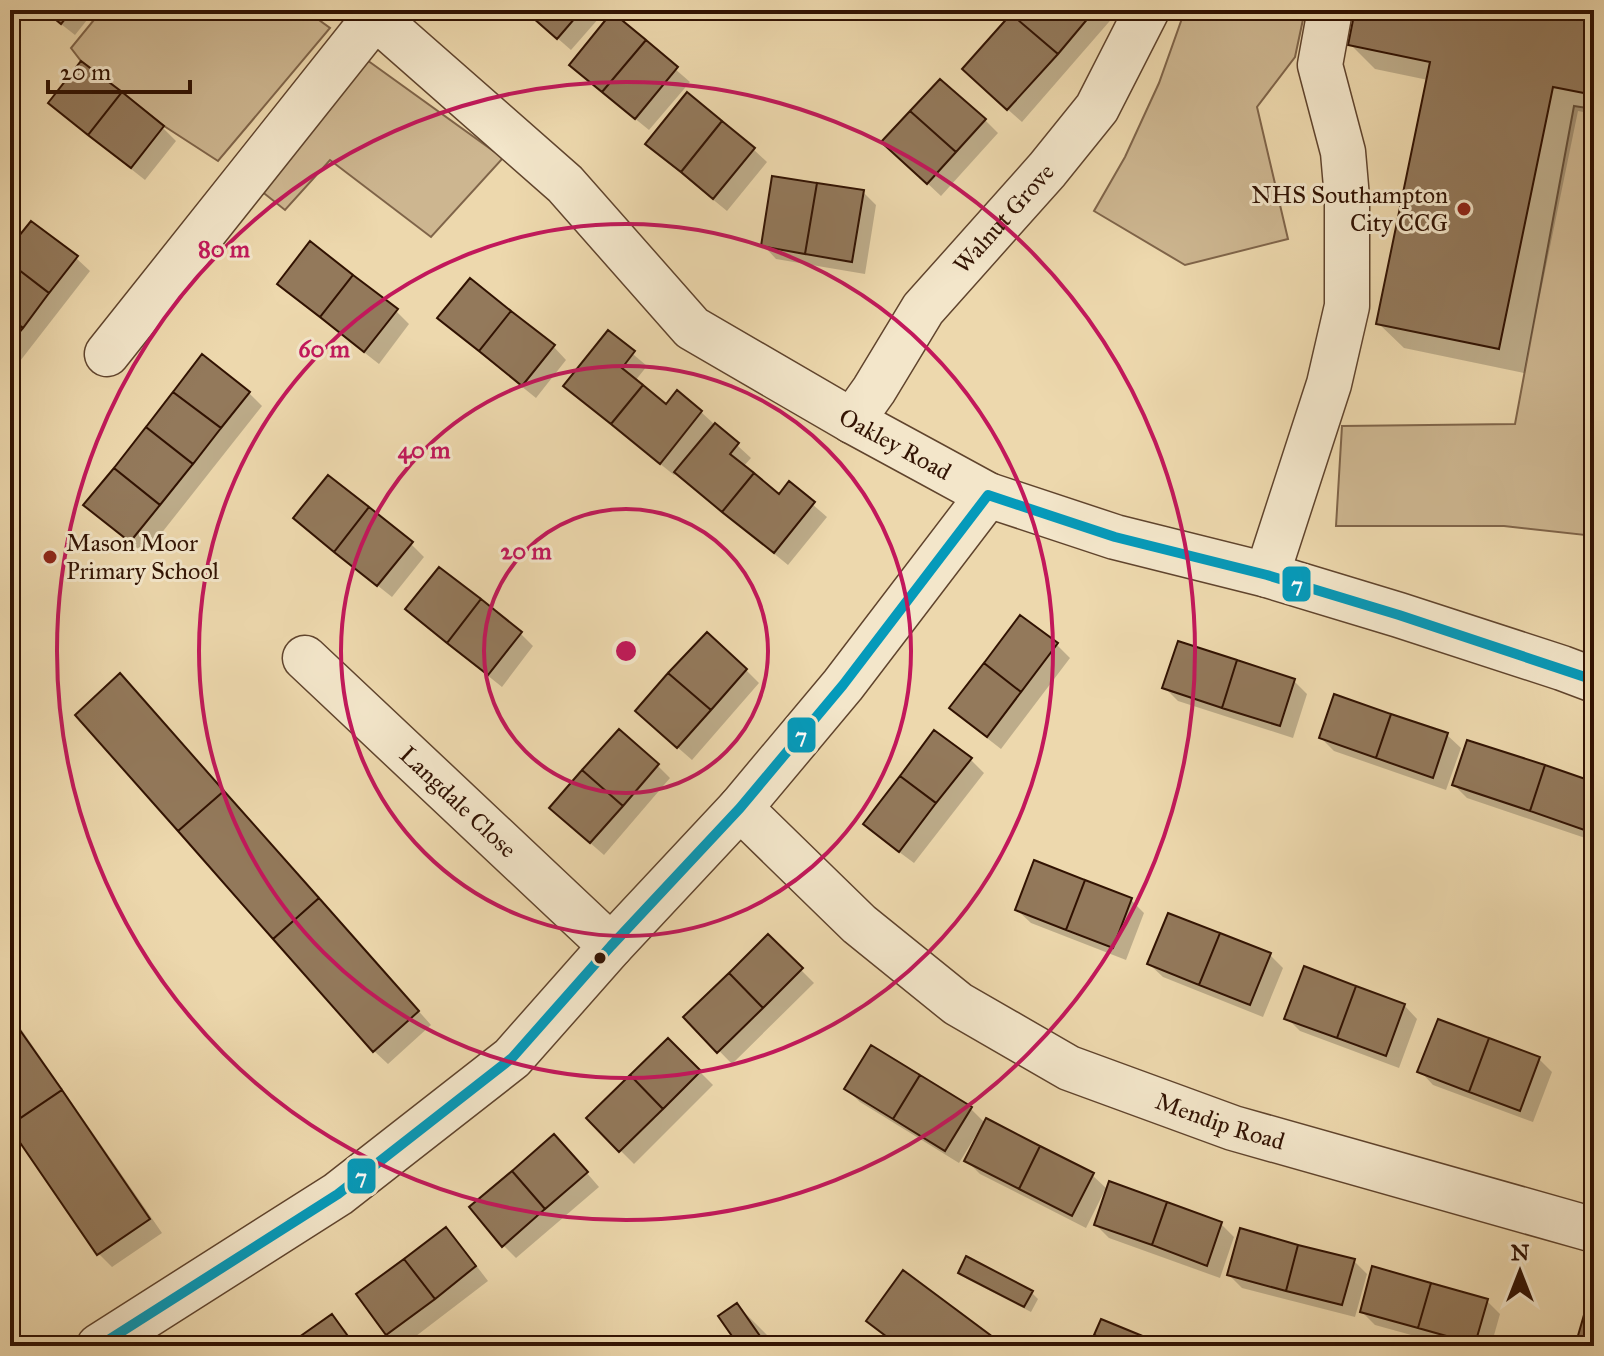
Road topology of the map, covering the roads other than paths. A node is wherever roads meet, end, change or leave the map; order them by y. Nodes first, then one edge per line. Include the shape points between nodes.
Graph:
1 (1147, 10) edge
2 (1330, 10) edge
3 (370, 14) edge
4 (107, 354) dead end
5 (852, 421) junction
6 (988, 495) junction
7 (1267, 575) junction
8 (305, 658) dead end
9 (1594, 680) edge
10 (740, 808) junction
11 (611, 946) junction
12 (1594, 1230) edge
13 (99, 1346) edge

1 - 5 street, Walnut Grove via 1097,108 923,309
2 - 7 street via 1320,65 1343,152 1347,306 1329,384
3 - 4 street
3 - 5 street, Oakley Road via 565,184 692,328
5 - 6 street, Oakley Road
6 - 7 street, Oakley Road via 1115,537
6 - 10 street via 843,685
7 - 9 street, Oakley Road
8 - 11 street, Langdale Close
10 - 11 street
10 - 12 street, Mendip Road via 859,924 958,1004 1069,1068 1233,1128
11 - 13 street via 512,1058 338,1194

